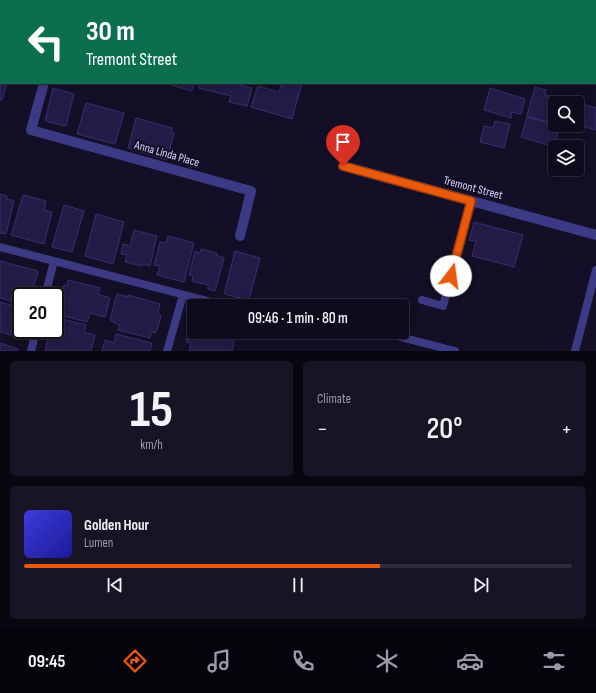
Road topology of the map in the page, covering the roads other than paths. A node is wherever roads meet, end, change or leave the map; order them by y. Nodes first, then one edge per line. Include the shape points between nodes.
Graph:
1 (44, 84) edge
2 (343, 166) dead end
3 (471, 201) junction
4 (596, 235) edge
5 (240, 236) dead end
6 (0, 247) edge
7 (54, 261) junction
8 (596, 270) edge
9 (47, 287) edge
10 (183, 295) junction
11 (199, 299) edge
12 (422, 300) dead end
13 (34, 339) edge
14 (408, 339) edge
15 (31, 351) edge
16 (168, 351) edge
17 (455, 351) edge
18 (575, 351) edge

1 - 5 street, Anna Linda Place via 31,130 251,191
2 - 3 street, Tremont Street
3 - 4 street, Tremont Street
3 - 12 lane via 443,306
6 - 7 lane
7 - 9 lane
7 - 10 lane
8 - 18 lane
10 - 11 lane
10 - 16 lane
13 - 15 lane
14 - 17 lane

